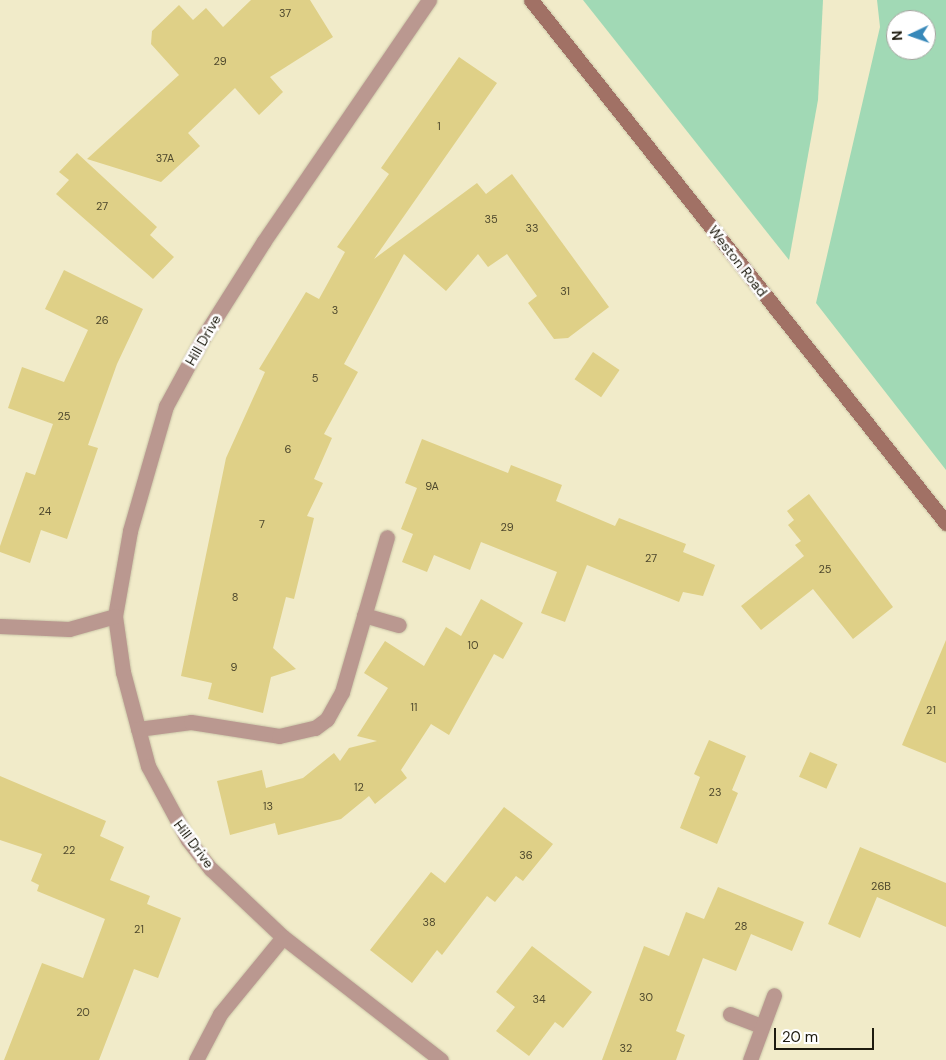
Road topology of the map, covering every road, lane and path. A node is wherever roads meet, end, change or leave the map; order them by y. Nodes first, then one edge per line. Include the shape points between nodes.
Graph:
1 (429, 0) edge
2 (531, 0) edge
3 (946, 523) edge
4 (387, 537) dead end
5 (364, 615) junction
6 (115, 616) junction
7 (399, 625) dead end
8 (0, 626) edge
9 (138, 729) junction
10 (283, 937) junction
11 (774, 996) dead end
12 (730, 1014) dead end
13 (762, 1026) junction
14 (196, 1060) edge
15 (441, 1060) edge
16 (750, 1060) edge

1 - 6 street, Hill Drive via 264,241 204,336 166,406 130,531
2 - 3 main road, Weston Road
4 - 5 street
5 - 7 street
5 - 9 street via 336,706 315,728 279,736 209,723
6 - 8 street via 69,629
6 - 9 street, Hill Drive via 123,672
9 - 10 street, Hill Drive via 148,766 188,840 211,869
10 - 14 street via 220,1014
10 - 15 street, Hill Drive
11 - 13 street
12 - 13 street
13 - 16 street

